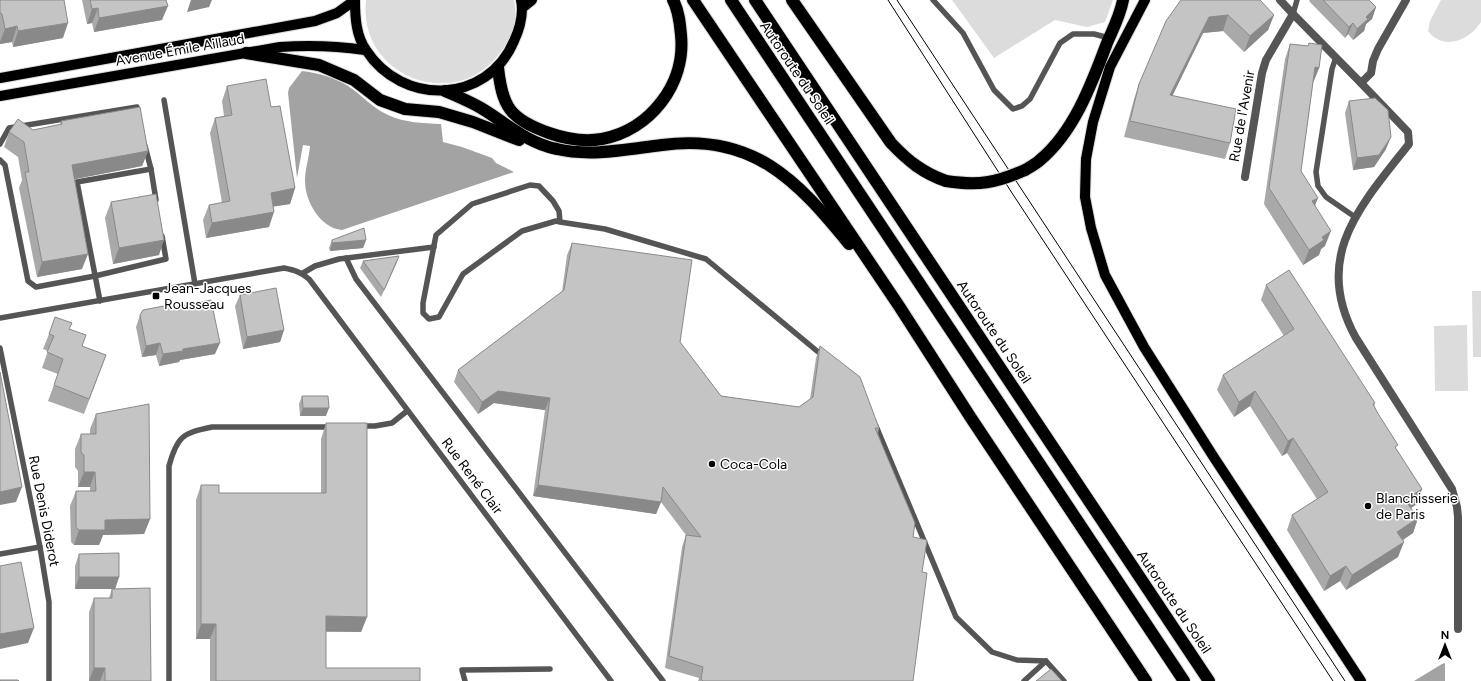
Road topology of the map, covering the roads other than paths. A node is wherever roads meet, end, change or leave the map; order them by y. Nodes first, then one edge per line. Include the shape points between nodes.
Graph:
1 (355, 0) edge
2 (532, 0) edge
3 (673, 0) edge
4 (693, 0) edge
5 (731, 0) edge
6 (754, 0) edge
7 (792, 0) edge
8 (933, 0) edge
9 (1123, 0) edge
10 (1145, 0) edge
11 (1280, 0) edge
12 (1297, 0) edge
13 (1406, 0) edge
14 (522, 4) edge
15 (1293, 14) junction
16 (1109, 38) junction
17 (365, 50) junction
18 (246, 53) junction
19 (1336, 57) junction
20 (498, 67) junction
21 (0, 78) edge
22 (1361, 83) junction
23 (445, 91) junction
24 (0, 96) edge
25 (164, 100) dead end
26 (140, 120) edge
27 (144, 141) edge
28 (0, 144) edge
29 (546, 147) junction
30 (0, 160) edge
31 (151, 169) junction
32 (1246, 177) dead end
33 (157, 206) edge
34 (1355, 217) junction
35 (560, 222) junction
36 (161, 229) edge
37 (434, 247) junction
38 (346, 258) junction
39 (303, 273) junction
40 (95, 276) junction
41 (195, 284) junction
42 (100, 301) junction
43 (0, 318) edge
44 (0, 348) edge
45 (828, 361) edge
46 (407, 411) junction
47 (971, 418) junction
48 (874, 422) edge
49 (352, 426) edge
50 (336, 427) edge
51 (40, 547) junction
52 (0, 554) edge
53 (1458, 629) dead end
54 (1046, 661) junction
55 (550, 669) dead end
56 (49, 681) edge
57 (169, 681) edge
58 (465, 681) edge
59 (611, 681) edge
60 (663, 681) edge
61 (1024, 681) edge
62 (1064, 681) edge
63 (1146, 681) edge
64 (1184, 681) edge
65 (1209, 681) edge
66 (1362, 681) edge

1 - 17 main road via 357,24
1 - 21 main road, Avenue Émile Aillaud via 337,13 315,22
2 - 14 main road
3 - 20 highway via 680,23 682,43 675,78 656,109 638,124 615,135 589,140 564,138 526,124 506,105 500,87
4 - 47 highway via 900,306
5 - 64 highway, Autoroute du Soleil
6 - 65 highway, Autoroute du Soleil
7 - 16 highway, bridge via 891,143 903,156 930,175 964,184 989,183 1006,178 1040,160 1064,134 1095,76
8 - 16 lane via 963,33 994,90 1013,109 1030,99 1060,43 1073,34 1094,34
9 - 16 highway via 1121,14
10 - 66 main road via 1110,67 1093,122 1086,159 1085,198 1105,275 1144,347
11 - 15 street
12 - 15 lane
13 - 22 street via 1378,49 1371,73
14 - 20 main road via 520,28 510,50
15 - 19 street
15 - 32 street, Rue de l'Avenir via 1266,60 1262,73
17 - 18 main road, Avenue Émile Aillaud via 313,45
17 - 23 main road via 389,76 405,85 433,92
18 - 24 main road, Avenue Émile Aillaud
18 - 29 highway via 319,65 354,80 380,100 405,108 438,112 473,122 514,139
19 - 22 street
19 - 34 lane via 1316,172 1318,186 1326,197
20 - 23 main road via 470,85 458,90
22 - 34 street via 1408,132 1408,144
23 - 29 highway via 469,101 511,129
25 - 41 lane
26 - 28 lane via 136,107 54,120 8,128
27 - 31 lane
29 - 47 highway via 603,152 698,143 730,148 767,163 799,188 849,244
30 - 40 lane via 5,165 28,280 36,287
31 - 33 lane
31 - 40 lane via 77,182
34 - 53 street via 1341,254 1339,289 1343,308 1356,338 1452,489 1458,517
35 - 37 lane via 559,211 553,201 539,186 530,185 472,204 436,235
35 - 37 lane via 522,231 463,274 438,316 429,319 423,313
35 - 45 lane via 605,229 706,259
36 - 40 lane via 166,259
37 - 38 lane
38 - 39 lane via 315,266
38 - 60 lane via 356,279
39 - 41 lane via 284,268
39 - 46 lane, Rue René Clair
40 - 42 lane
41 - 42 lane
42 - 43 lane
44 - 51 lane, Rue Denis Diderot
46 - 49 lane via 392,423
46 - 59 lane, Rue René Clair
47 - 63 highway
48 - 54 lane via 956,617 992,652 1017,660
50 - 57 lane via 212,427 194,431 180,439 173,449 169,466
51 - 52 lane
51 - 56 lane, Rue Denis Diderot via 49,602
54 - 61 lane
54 - 62 lane
55 - 58 lane via 462,670

